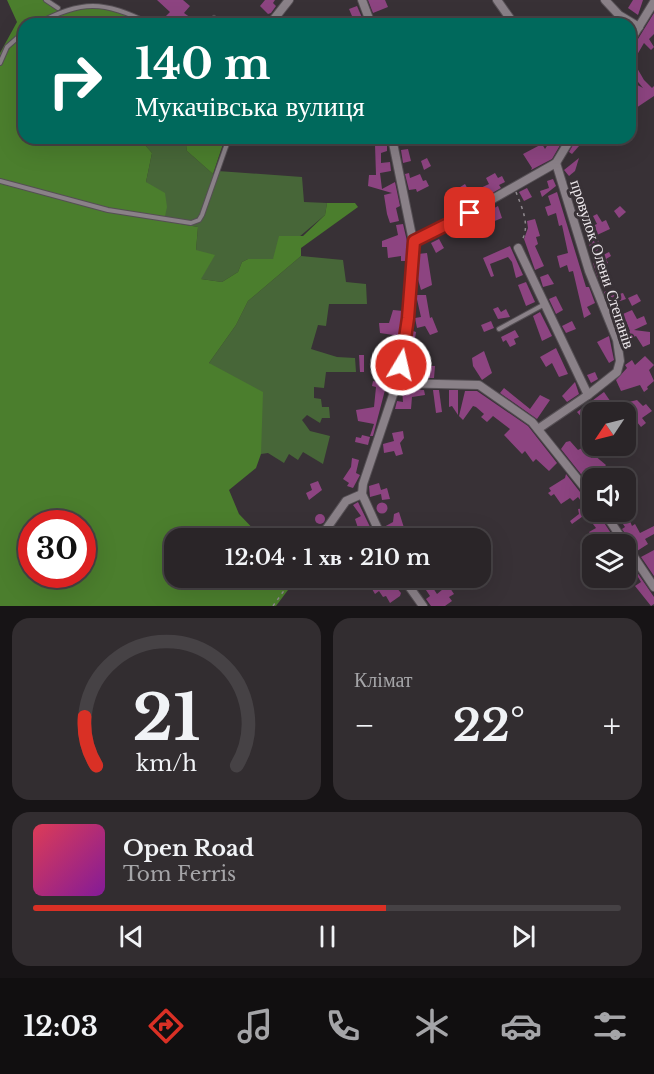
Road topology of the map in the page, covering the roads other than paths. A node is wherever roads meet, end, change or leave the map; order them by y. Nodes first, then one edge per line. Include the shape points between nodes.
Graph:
1 (46, 0) edge
2 (289, 0) edge
3 (362, 0) edge
4 (497, 0) edge
5 (605, 0) edge
6 (654, 2) edge
7 (58, 8) junction
8 (45, 18) edge
9 (137, 18) edge
10 (275, 18) edge
11 (369, 18) edge
12 (510, 18) edge
13 (624, 18) edge
14 (636, 25) edge
15 (639, 27) junction
16 (636, 32) edge
17 (18, 38) edge
18 (0, 63) edge
19 (227, 144) edge
20 (393, 144) edge
21 (567, 144) edge
22 (556, 163) junction
23 (0, 181) edge
24 (414, 241) junction
25 (518, 248) road end
26 (543, 304) junction
27 (499, 329) dead end
28 (397, 383) junction
29 (588, 395) junction
30 (538, 429) junction
31 (582, 484) edge
32 (362, 494) junction
33 (611, 522) edge
34 (327, 528) dead end
35 (377, 528) edge
36 (654, 587) edge
37 (410, 588) edge
38 (423, 606) edge

1 - 7 lane
2 - 10 street
3 - 11 street
4 - 12 street
5 - 13 street
6 - 15 street
7 - 8 lane
7 - 9 lane via 90,1 106,3
14 - 15 street
15 - 16 street
17 - 18 lane via 7,47
19 - 23 lane via 202,214 191,223 108,210
20 - 24 street
21 - 22 street
22 - 24 street
22 - 29 street, провулок Олени Степанів via 589,271 617,340 620,362 616,372
24 - 28 street via 408,318
25 - 26 street
26 - 27 lane
26 - 29 street
28 - 30 street via 478,385
28 - 32 street
29 - 30 street, провулок Олени Степанів
30 - 31 street
32 - 34 street via 346,501
32 - 35 street
33 - 36 street
37 - 38 street

